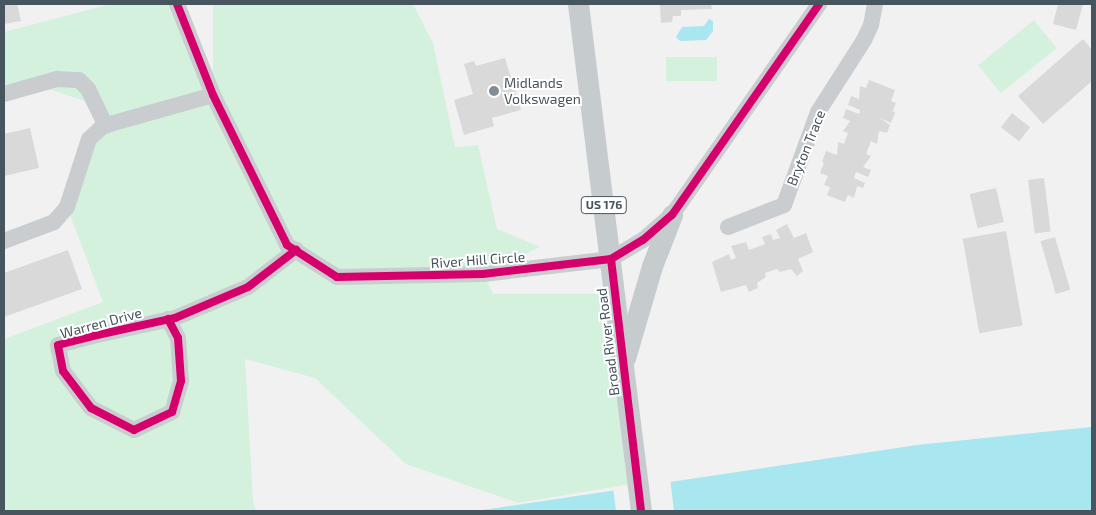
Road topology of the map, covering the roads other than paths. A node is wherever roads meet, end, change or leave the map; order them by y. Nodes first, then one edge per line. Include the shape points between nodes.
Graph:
1 (178, 4) edge
2 (578, 4) edge
3 (819, 4) edge
4 (869, 7) edge
5 (4, 94) edge
6 (213, 95) junction
7 (106, 126) junction
8 (672, 215) junction
9 (728, 227) dead end
10 (4, 241) edge
11 (296, 250) junction
12 (611, 260) junction
13 (168, 319) junction
14 (623, 365) junction
15 (641, 511) edge

1 - 6 street, River Hill Circle
2 - 12 main road, Broad River Road / US 176
3 - 8 street, River Hill Circle
4 - 9 street, Bryton Trace via 864,40 818,112 784,205
5 - 7 street via 57,79 79,80 88,88
6 - 7 street
6 - 11 street, River Hill Circle via 288,244
7 - 10 street via 89,139 67,207 54,222
8 - 12 street, River Hill Circle via 643,240
8 - 14 main road via 652,266
11 - 12 street, River Hill Circle via 337,277 483,274
11 - 13 street, Warren Drive via 248,287
12 - 14 main road, Broad River Road / US 176
13 - 13 street, Warren Drive via 58,345 63,372 91,408 134,430 172,412 181,380 178,338
14 - 15 main road, Broad River Road / US 176

